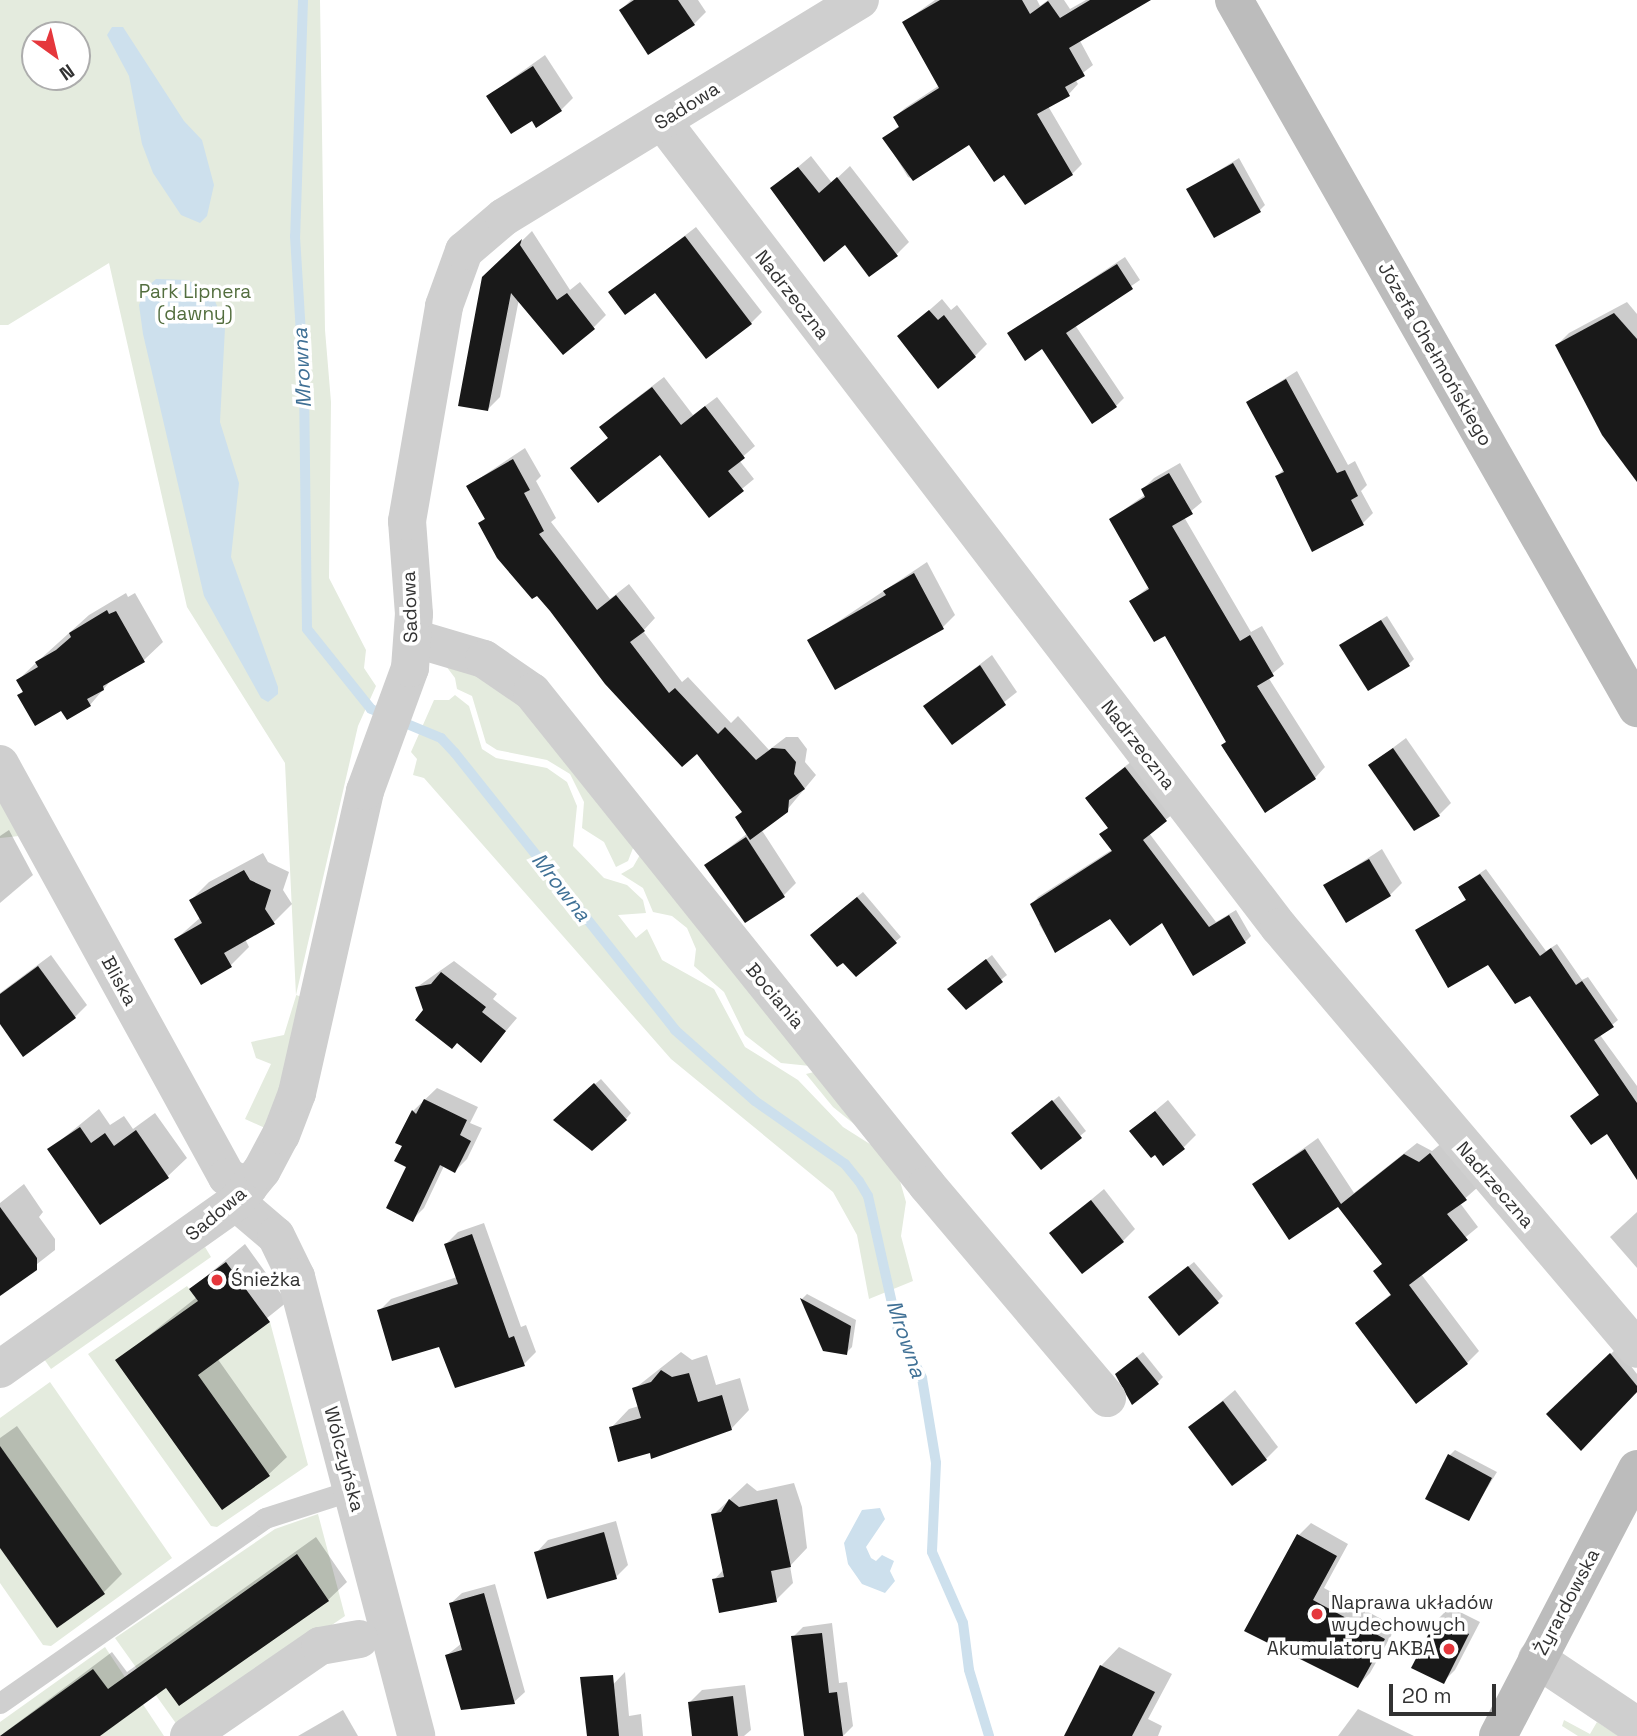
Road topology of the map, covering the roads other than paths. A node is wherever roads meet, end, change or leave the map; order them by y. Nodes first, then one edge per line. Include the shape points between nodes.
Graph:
1 (859, 0) edge
2 (1234, 0) edge
3 (662, 121) junction
4 (414, 638) junction
5 (1637, 708) edge
6 (0, 764) edge
7 (242, 1195) junction
8 (1637, 1349) edge
9 (0, 1369) edge
10 (1107, 1398) dead end
11 (1637, 1469) edge
12 (352, 1490) junction
13 (359, 1639) dead end
14 (1537, 1659) junction
15 (0, 1703) edge
16 (1637, 1726) edge
17 (189, 1736) edge
18 (416, 1736) edge
19 (1498, 1736) edge

1 - 3 street, Sadowa
2 - 5 street, Józefa Chełmońskiego
3 - 4 street, Sadowa via 504,217 464,251 452,274 407,521
3 - 8 street, Nadrzeczna via 1279,927
4 - 7 street, Sadowa via 410,668 382,736 297,1093 281,1135
4 - 10 street, Bociania via 484,659 533,692 927,1185
6 - 7 street, Bliska via 227,1177
7 - 9 street, Sadowa
7 - 12 street, Wólczyńska via 289,1257
11 - 14 street, Żyrardowska
12 - 15 lane via 265,1518
12 - 18 street, Wólczyńska
13 - 17 street via 320,1646
14 - 16 street
14 - 19 street, Żyrardowska

